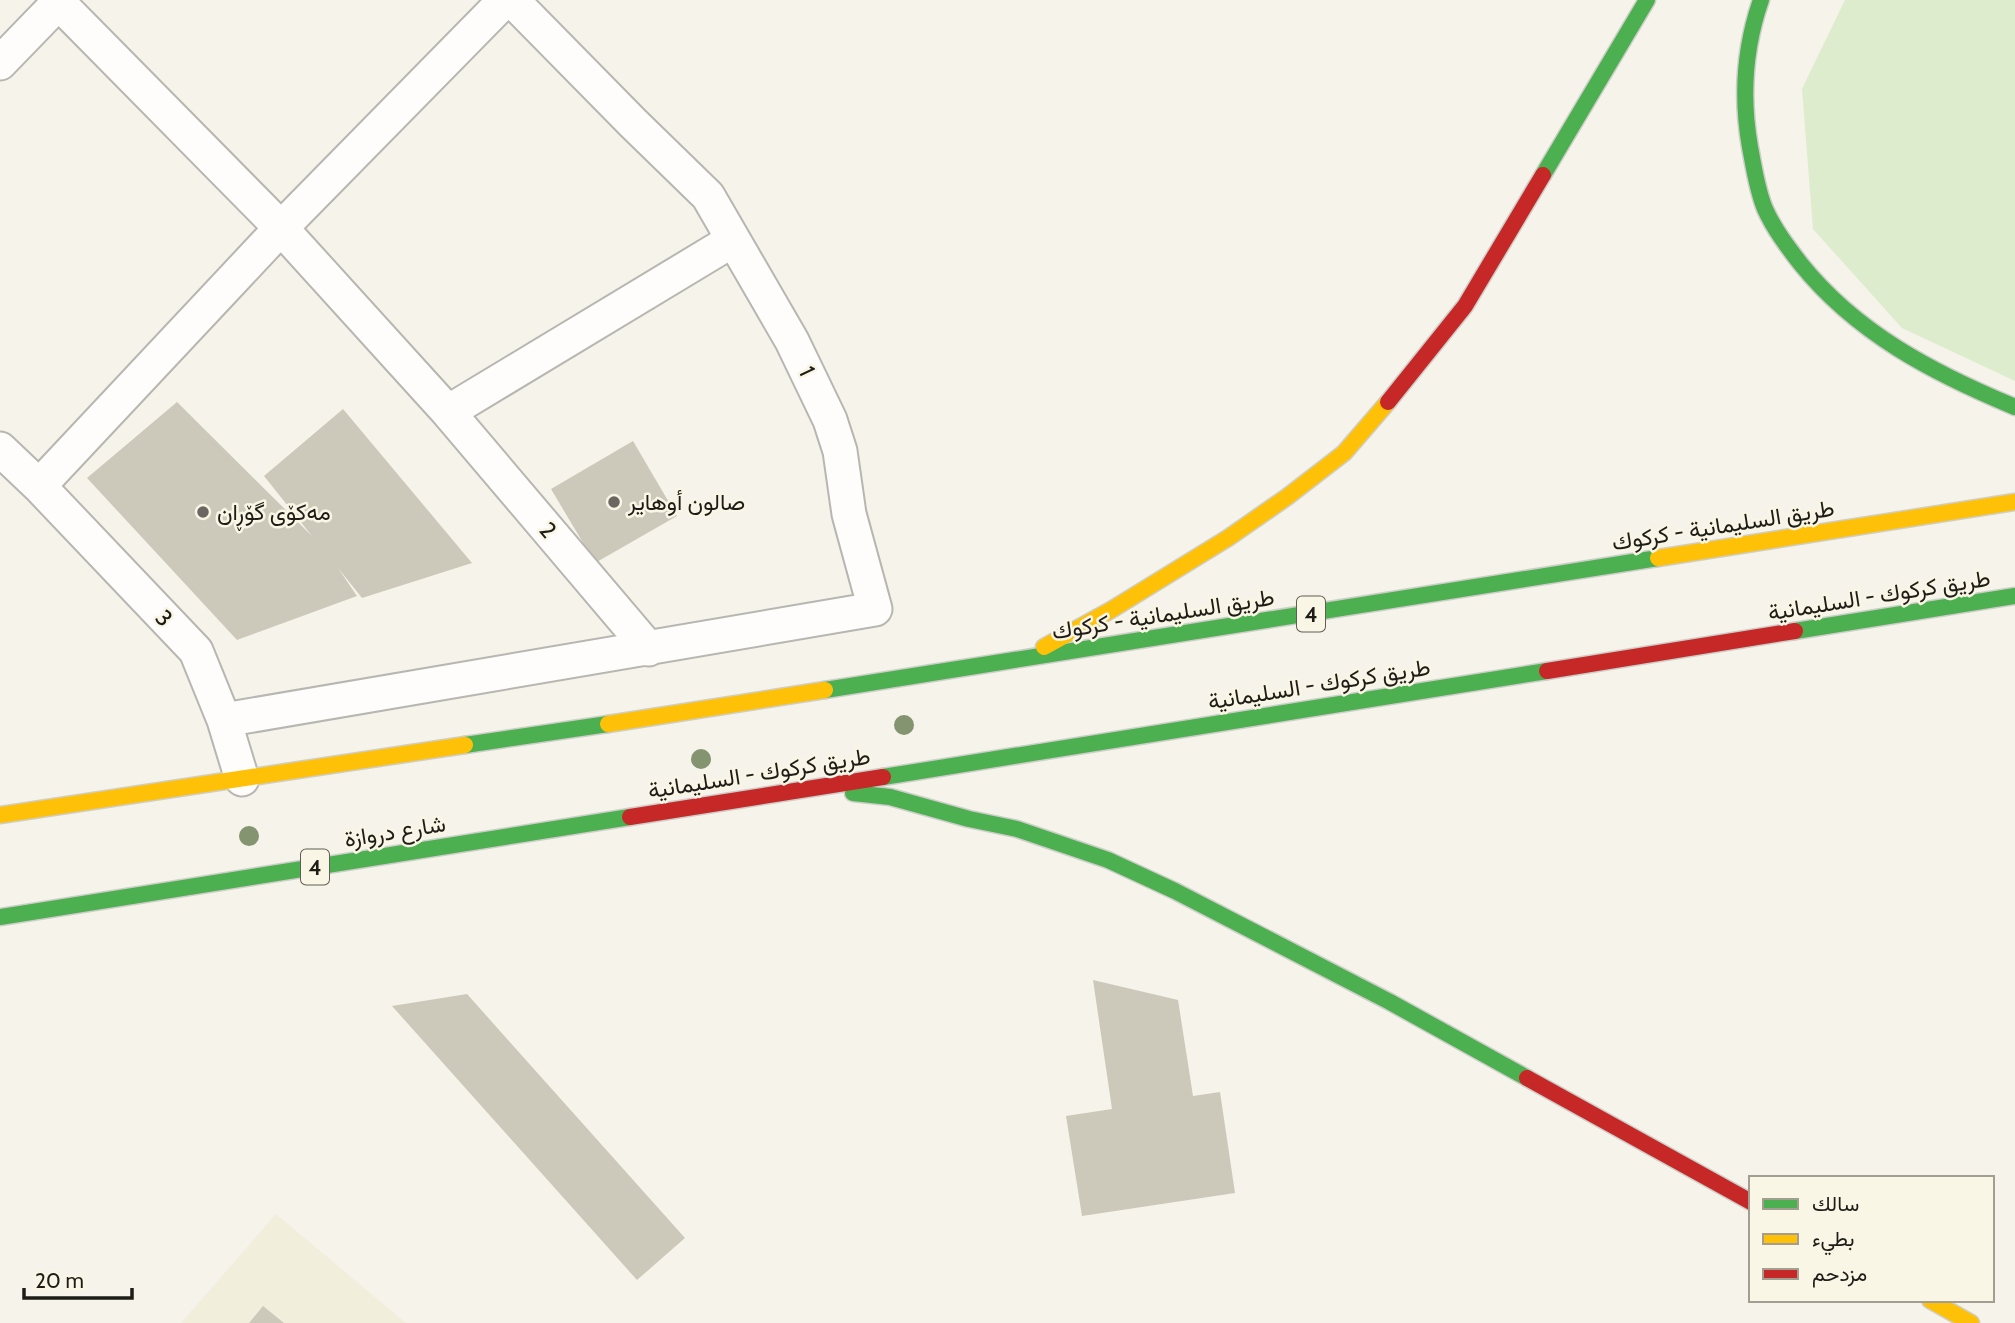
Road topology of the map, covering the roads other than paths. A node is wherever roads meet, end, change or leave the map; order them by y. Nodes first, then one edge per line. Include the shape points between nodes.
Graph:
1 (505, 0) edge
2 (512, 0) edge
3 (1647, 0) edge
4 (1761, 0) edge
5 (59, 1) edge
6 (0, 63) edge
7 (281, 228) junction
8 (733, 240) junction
9 (2015, 407) edge
10 (448, 412) junction
11 (0, 449) edge
12 (38, 486) junction
13 (2015, 502) edge
14 (2015, 596) edge
15 (649, 649) junction
16 (1020, 660) junction
17 (224, 720) junction
18 (242, 779) junction
19 (809, 789) junction
20 (0, 815) edge
21 (630, 817) joint
22 (0, 917) edge
23 (1749, 1201) edge
24 (1934, 1302) edge
25 (1971, 1323) edge

1 - 7 street
2 - 8 street, 1 via 708,196
3 - 16 main road via 1465,306 1344,453 1183,567
4 - 9 main road via 1744,67 1745,123 1762,201 1778,233 1835,303 1875,336 1926,368
5 - 6 street
5 - 7 street, 2
7 - 10 street, 2
7 - 12 street
8 - 10 street
8 - 15 street, 1 via 792,341 830,419 875,609
10 - 15 street, 2
11 - 12 street, 3
12 - 17 street, 3 via 196,651
13 - 16 main road, طريق السليمانية - كركوك / 4
14 - 19 main road, طريق كركوك - السليمانية / 4
15 - 17 street
16 - 18 main road, طريق السليمانية - كركوك / 4
17 - 18 street, 3
18 - 20 main road, 4
19 - 21 main road, طريق كركوك - السليمانية / 4
19 - 23 main road via 890,797 1017,829 1108,860 1390,1002
21 - 22 main road, شارع دروازة / 4
24 - 25 main road

